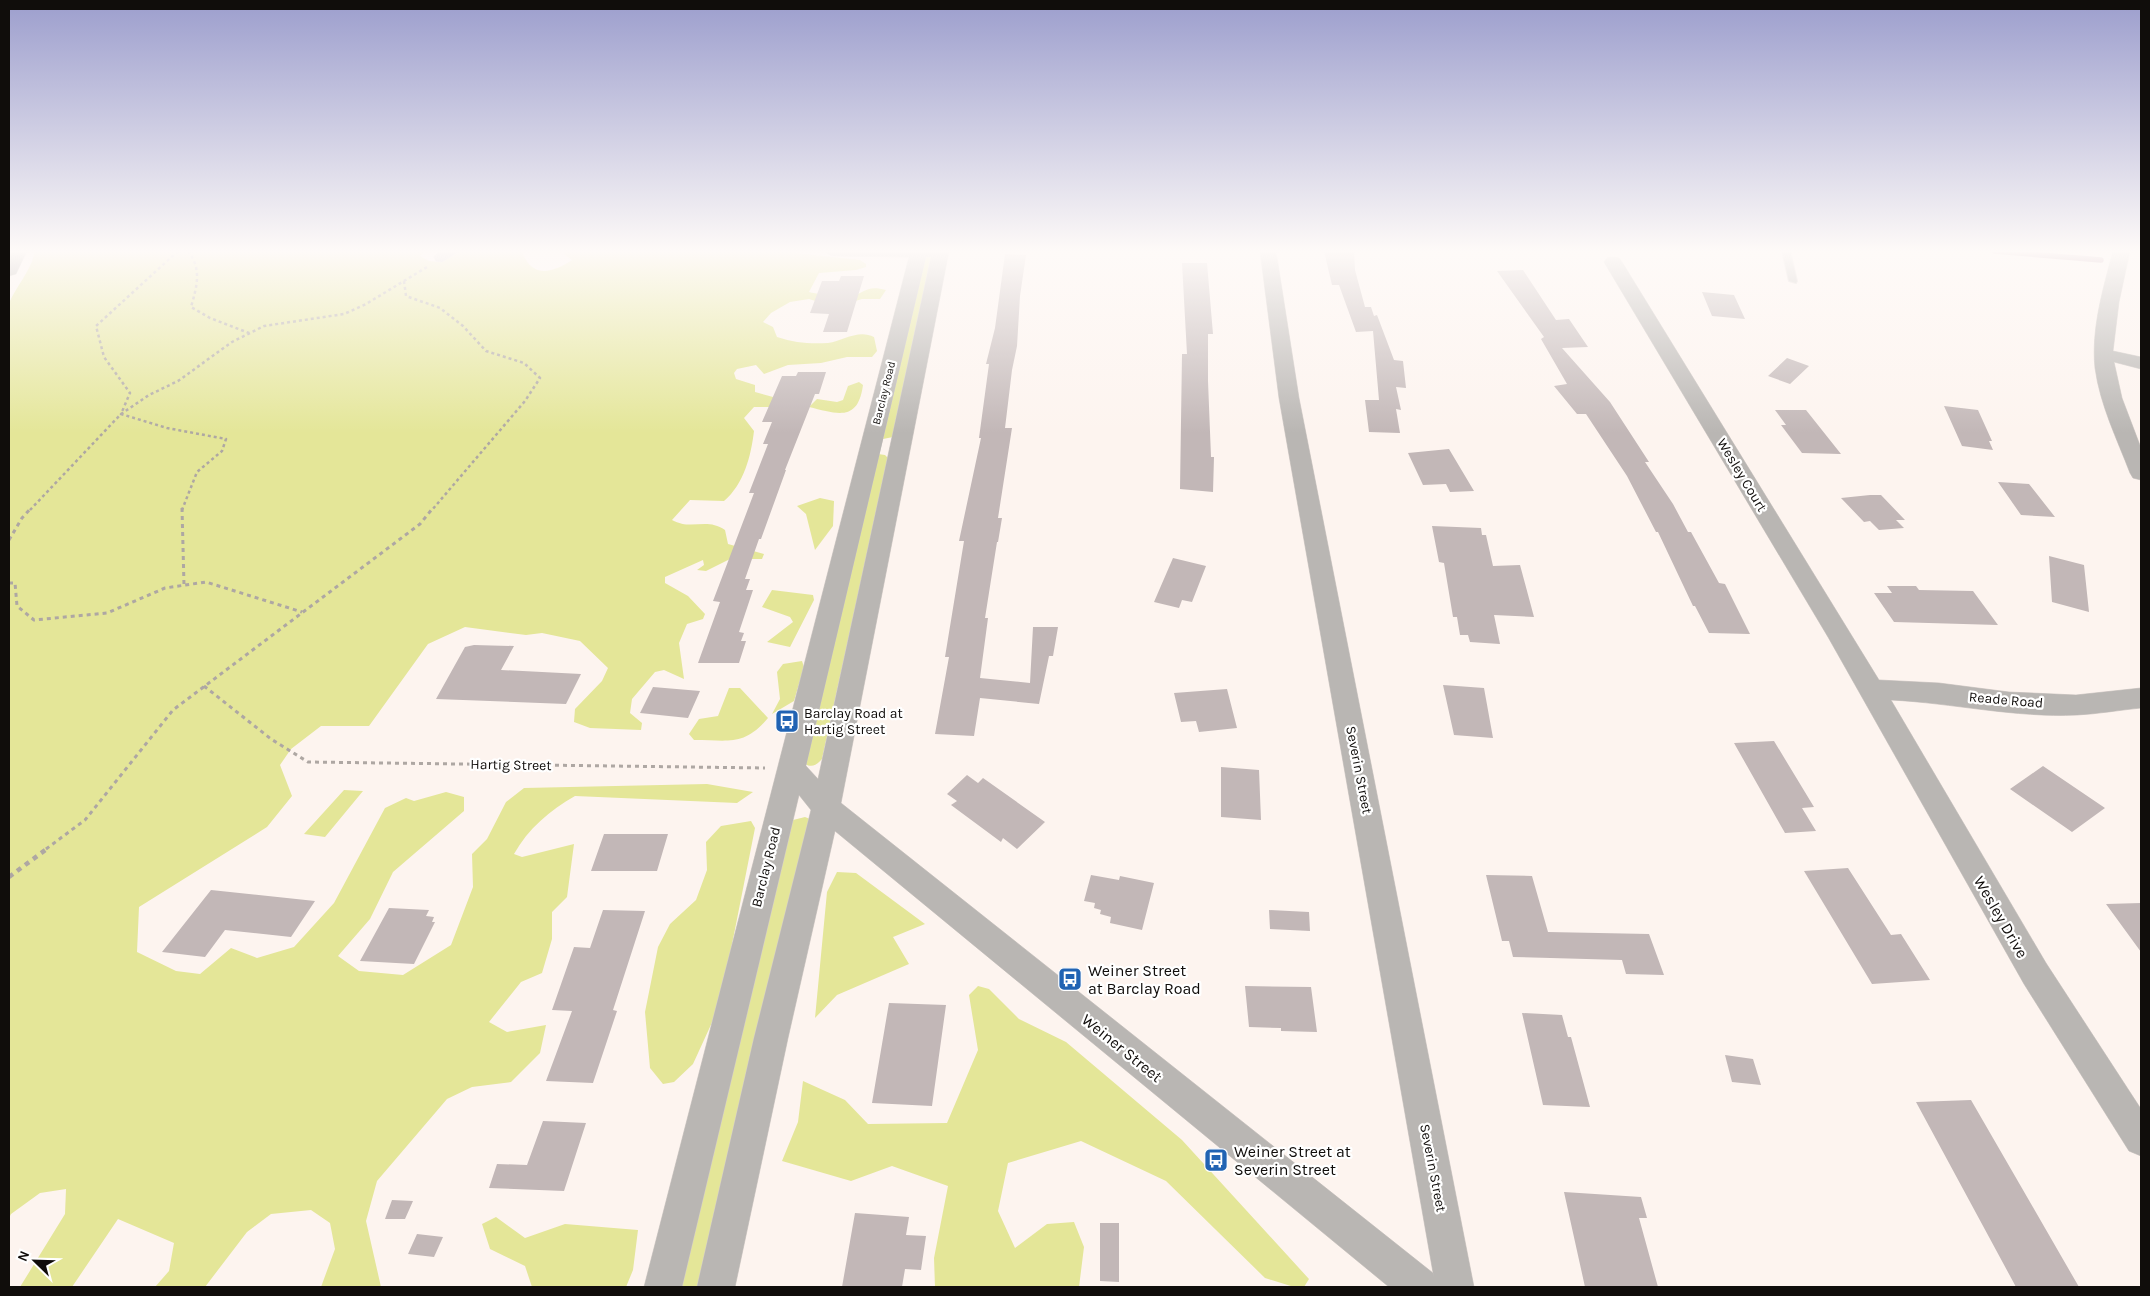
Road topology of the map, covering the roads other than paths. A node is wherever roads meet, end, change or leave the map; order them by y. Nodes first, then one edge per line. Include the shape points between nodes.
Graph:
1 (912, 311) edge
2 (921, 311) edge
3 (1277, 311) edge
4 (1643, 311) edge
5 (2108, 311) edge
6 (2104, 354) junction
7 (2141, 363) edge
8 (870, 446) junction
9 (901, 447) junction
10 (2141, 473) edge
11 (1871, 689) junction
12 (2141, 698) edge
13 (791, 768) junction
14 (826, 806) junction
15 (2141, 1139) edge
16 (663, 1287) edge
17 (716, 1287) edge
18 (1419, 1287) edge
19 (1455, 1287) edge

1 - 8 street, Barclay Road
2 - 9 street, Barclay Road
3 - 19 street, Severin Street via 1291,408
4 - 11 street, Wesley Court
5 - 6 street
6 - 7 street
6 - 10 street via 2114,408
8 - 9 street
8 - 13 street, Barclay Road
9 - 14 street, Barclay Road
11 - 12 street, Reade Road via 2076,705
11 - 15 street, Wesley Drive via 2029,965
13 - 14 street
13 - 16 street, Barclay Road
14 - 17 street, Barclay Road via 770,1038
14 - 18 street, Weiner Street

